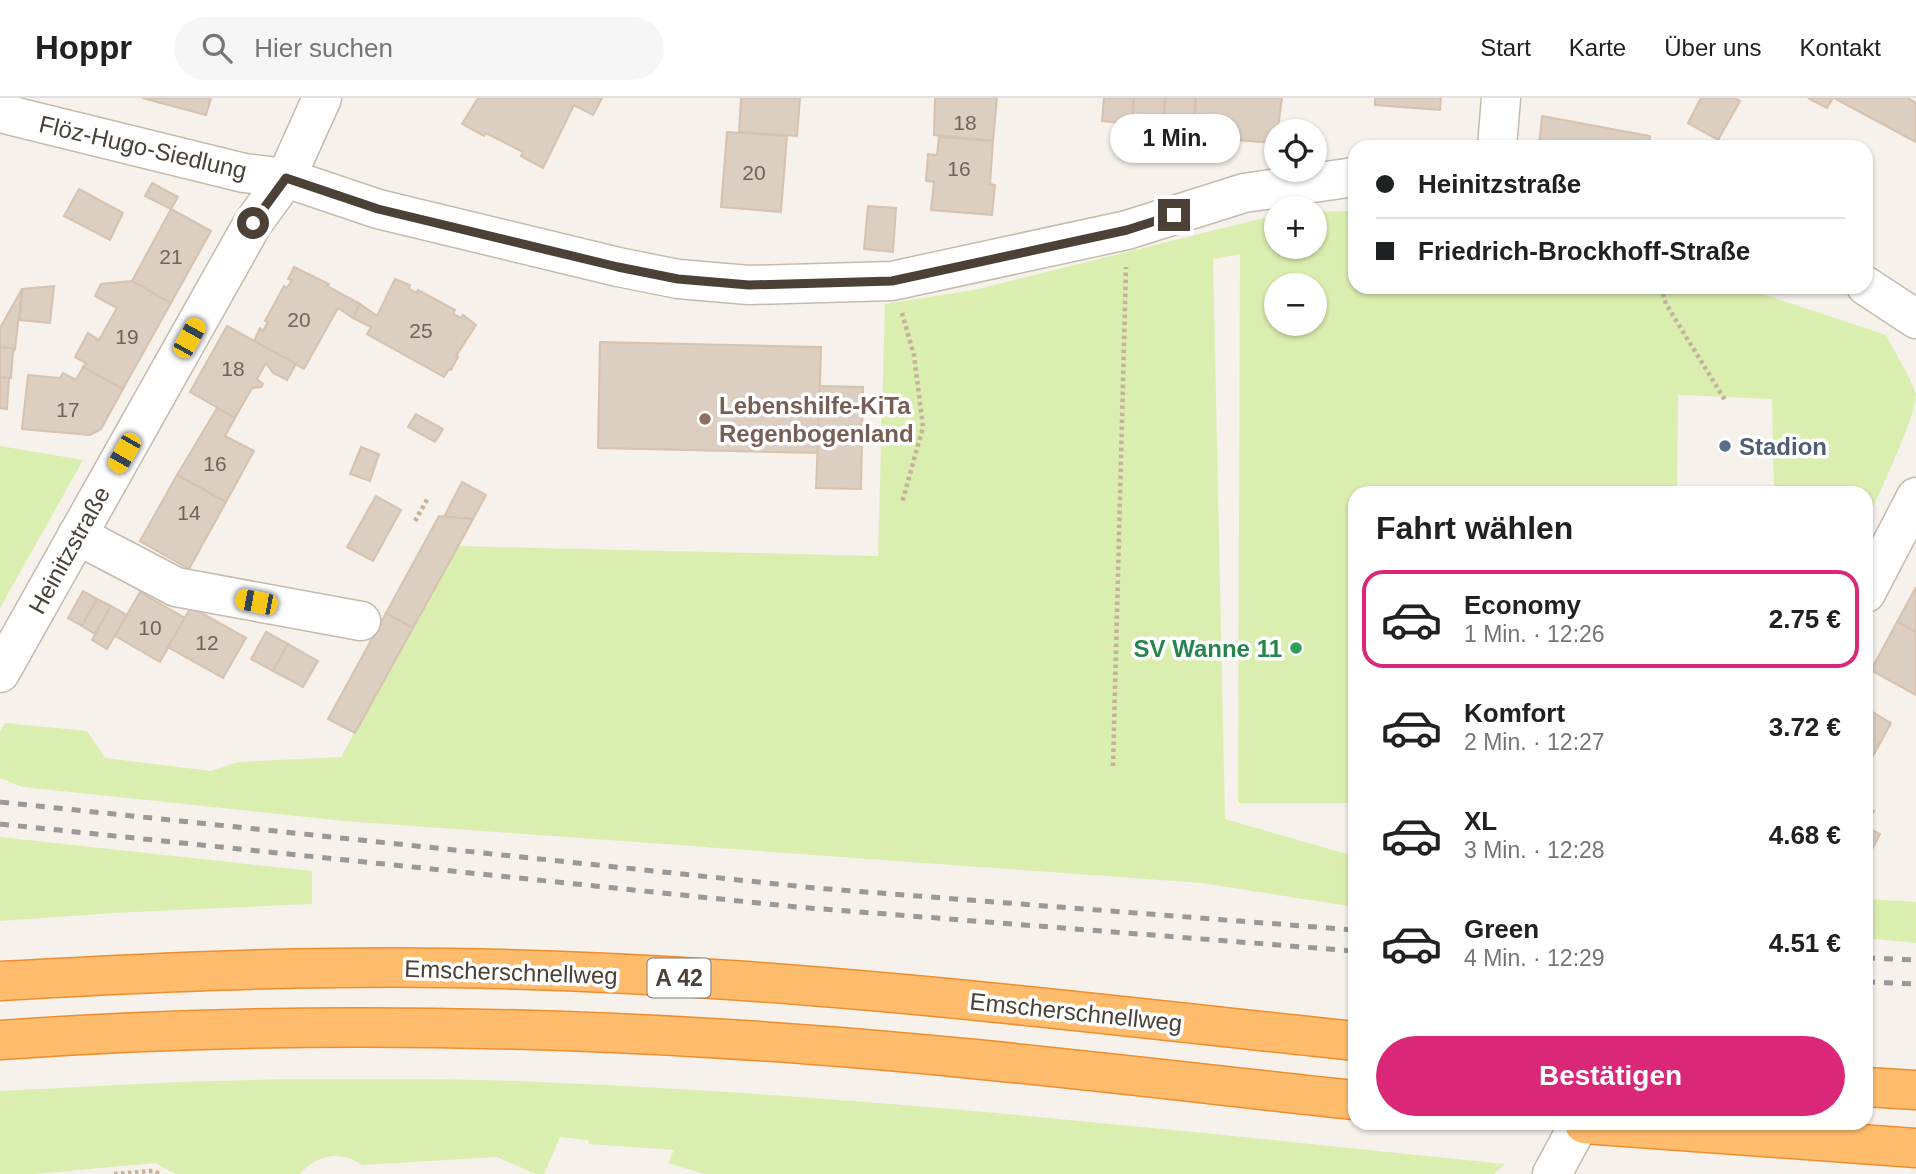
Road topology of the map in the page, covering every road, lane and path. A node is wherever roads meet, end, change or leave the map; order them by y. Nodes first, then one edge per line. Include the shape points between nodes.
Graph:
1 (322, 98) edge
2 (1501, 98) edge
3 (0, 113) edge
4 (1498, 140) edge
5 (286, 178) junction
6 (1348, 178) edge
7 (1127, 230) junction
8 (892, 281) junction
9 (1873, 290) edge
10 (1663, 294) edge
11 (1916, 318) edge
12 (1725, 400) dead end
13 (1916, 497) edge
14 (428, 498) dead end
15 (902, 503) dead end
16 (415, 521) dead end
17 (77, 535) junction
18 (1873, 580) edge
19 (361, 621) dead end
20 (0, 673) edge
21 (1113, 766) dead end
22 (0, 981) edge
23 (0, 1040) edge
24 (1348, 1040) edge
25 (1873, 1087) edge
26 (1916, 1090) edge
27 (1348, 1099) edge
28 (1578, 1130) edge
29 (1658, 1130) edge
30 (1916, 1148) edge
31 (114, 1174) edge
32 (160, 1174) edge
33 (1552, 1174) edge

1 - 5 street, Heinitzstraße
2 - 4 street
3 - 5 street, Flöz-Hugo-Siedlung via 244,173
5 - 8 street, Flöz-Hugo-Siedlung via 378,209 678,279 749,285
5 - 17 street, Heinitzstraße via 253,223
6 - 7 street, Flöz-Hugo-Siedlung via 1244,193
7 - 8 street, Flöz-Hugo-Siedlung
7 - 21 path
8 - 15 path via 914,355 923,427
9 - 11 street
10 - 12 path
13 - 18 street
14 - 16 path
17 - 19 street via 177,587
17 - 20 street, Heinitzstraße
22 - 24 highway, Emscherschnellweg / A 42 via 336,968 729,980 982,1001
23 - 27 highway via 296,1026 698,1037
25 - 26 highway
28 - 33 street
29 - 30 highway
31 - 32 path

